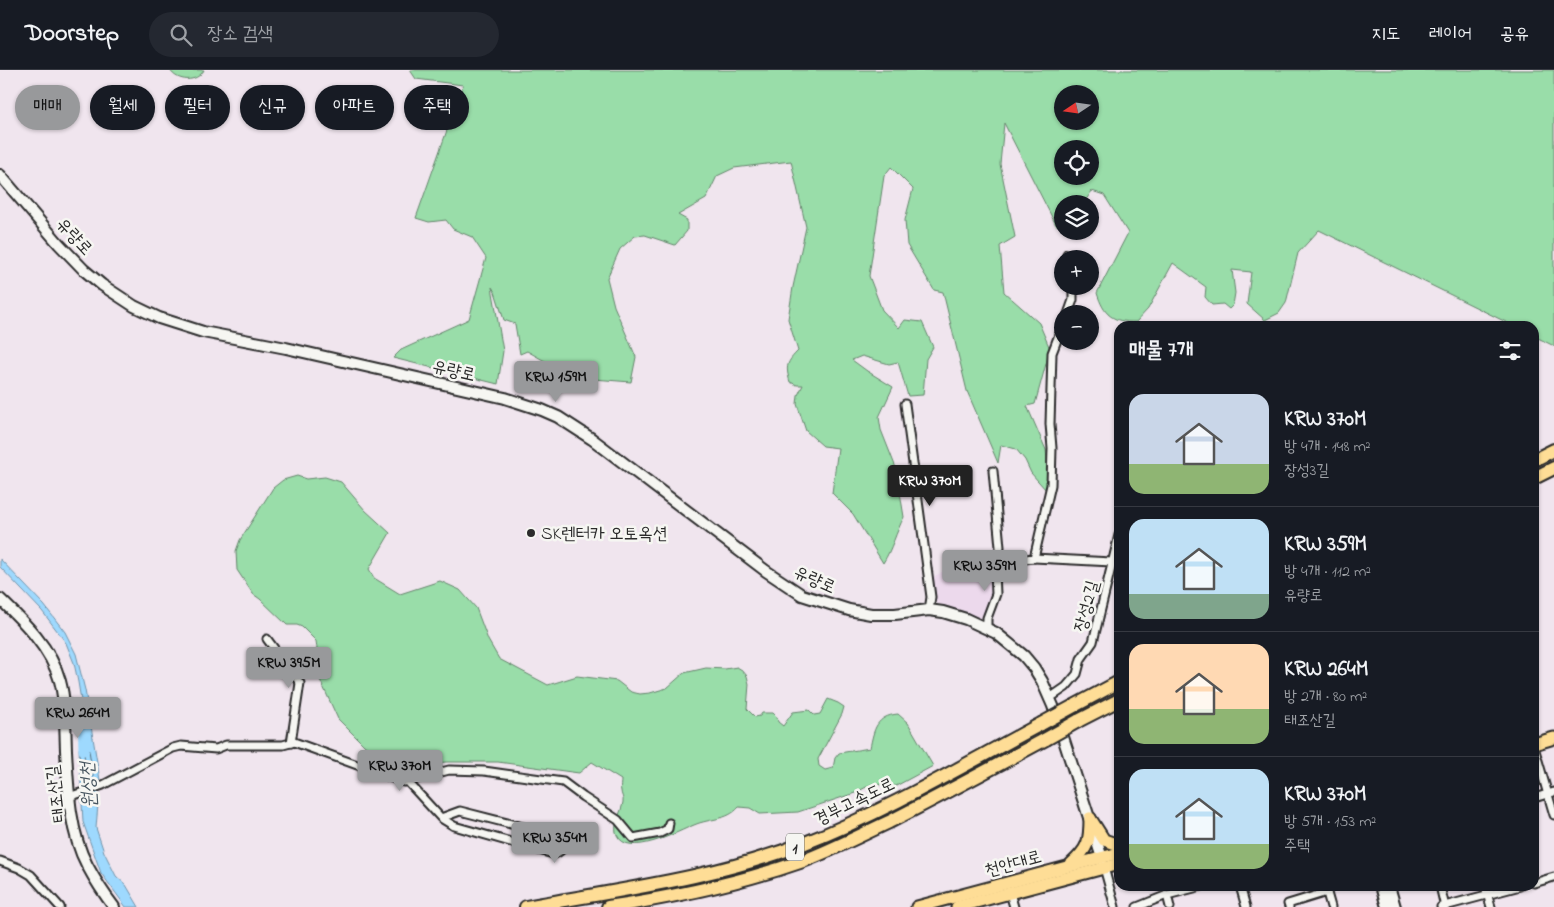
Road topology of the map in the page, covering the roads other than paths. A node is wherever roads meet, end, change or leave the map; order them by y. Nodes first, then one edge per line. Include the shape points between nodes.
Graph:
1 (0, 175) edge
2 (1054, 348) edge
3 (905, 404) dead end
4 (1554, 450) edge
5 (1539, 458) edge
6 (1554, 468) edge
7 (993, 471) dead end
8 (1539, 476) edge
9 (1114, 554) edge
10 (998, 557) junction
11 (1034, 558) junction
12 (1112, 562) junction
13 (0, 599) edge
14 (929, 610) junction
15 (987, 628) junction
16 (267, 639) dead end
17 (1114, 685) edge
18 (1050, 698) junction
19 (1114, 703) edge
20 (1554, 730) edge
21 (1539, 734) edge
22 (1554, 738) edge
23 (291, 743) junction
24 (1539, 743) edge
25 (1539, 760) edge
26 (407, 781) junction
27 (1550, 793) edge
28 (72, 795) junction
29 (1554, 815) edge
30 (441, 818) junction
31 (1090, 818) junction
32 (669, 823) dead end
33 (1114, 843) edge
34 (1114, 856) edge
35 (0, 860) edge
36 (1103, 863) junction
37 (1114, 864) edge
38 (1068, 866) junction
39 (1554, 877) edge
40 (1539, 882) edge
41 (1183, 891) edge
42 (1241, 891) edge
43 (1321, 891) edge
44 (1327, 891) edge
45 (1382, 891) edge
46 (1390, 891) edge
47 (1441, 891) edge
48 (1487, 891) edge
49 (1502, 891) edge
50 (1010, 893) junction
51 (1167, 895) junction
52 (1488, 895) junction
53 (60, 907) edge
54 (114, 907) edge
55 (526, 907) edge
56 (608, 907) edge
57 (917, 907) edge
58 (957, 907) edge
59 (1014, 907) edge
60 (1116, 907) edge
61 (1137, 907) edge
62 (1170, 907) edge
63 (1246, 907) edge
64 (1289, 907) edge
65 (1331, 907) edge
66 (1387, 907) edge
67 (1395, 907) edge
68 (1444, 907) edge
69 (1491, 907) edge

1 - 14 street, 유량로 via 84,270 134,306 159,318 203,332 505,398 542,410 592,439 802,595 871,614
2 - 11 street via 1051,485
3 - 14 street via 931,597
4 - 5 highway
6 - 8 highway
7 - 10 street via 999,528
9 - 12 street, 장성2길
10 - 11 street
10 - 15 street via 996,594
11 - 12 street
12 - 18 street, 장성2길 via 1092,642 1081,659 1077,674
13 - 28 street, 태조산길 via 37,638 60,682
14 - 15 street, 유량로
15 - 18 street, 유량로 via 1024,656
16 - 23 street via 300,683
17 - 55 highway, 경부고속도로 / 1, bridge via 857,820 805,843 754,861 700,874
18 - 31 street, 유량로
19 - 56 highway, 경부고속도로 / 1, bridge via 938,798 805,860 711,888
20 - 21 main road
22 - 24 main road
23 - 26 street
23 - 28 street via 226,745 216,749 181,746 102,785
25 - 27 street
26 - 30 street
26 - 32 street via 449,770 484,771 563,782 618,820 633,838 668,830
27 - 29 street
28 - 54 street, 태조산길 via 75,829 86,864
30 - 30 street via 454,826 552,854 558,853 566,840 460,811
31 - 33 main road via 1104,840
31 - 36 street, 유량로
31 - 38 main road via 1089,844 1082,855
34 - 36 main road, 천안대로
35 - 53 street via 31,875
36 - 37 main road, 천안대로
36 - 38 main road, 천안대로
36 - 50 main road, 천안대로
36 - 60 street
38 - 57 main road, 천안대로
39 - 40 street
41 - 51 street
42 - 63 street
43 - 64 street via 1288,904
44 - 65 street
45 - 66 street
46 - 67 street
47 - 68 street
48 - 52 street
49 - 52 street
50 - 58 main road, 천안대로
50 - 59 street
51 - 61 street
51 - 62 street
52 - 68 street
52 - 69 street

